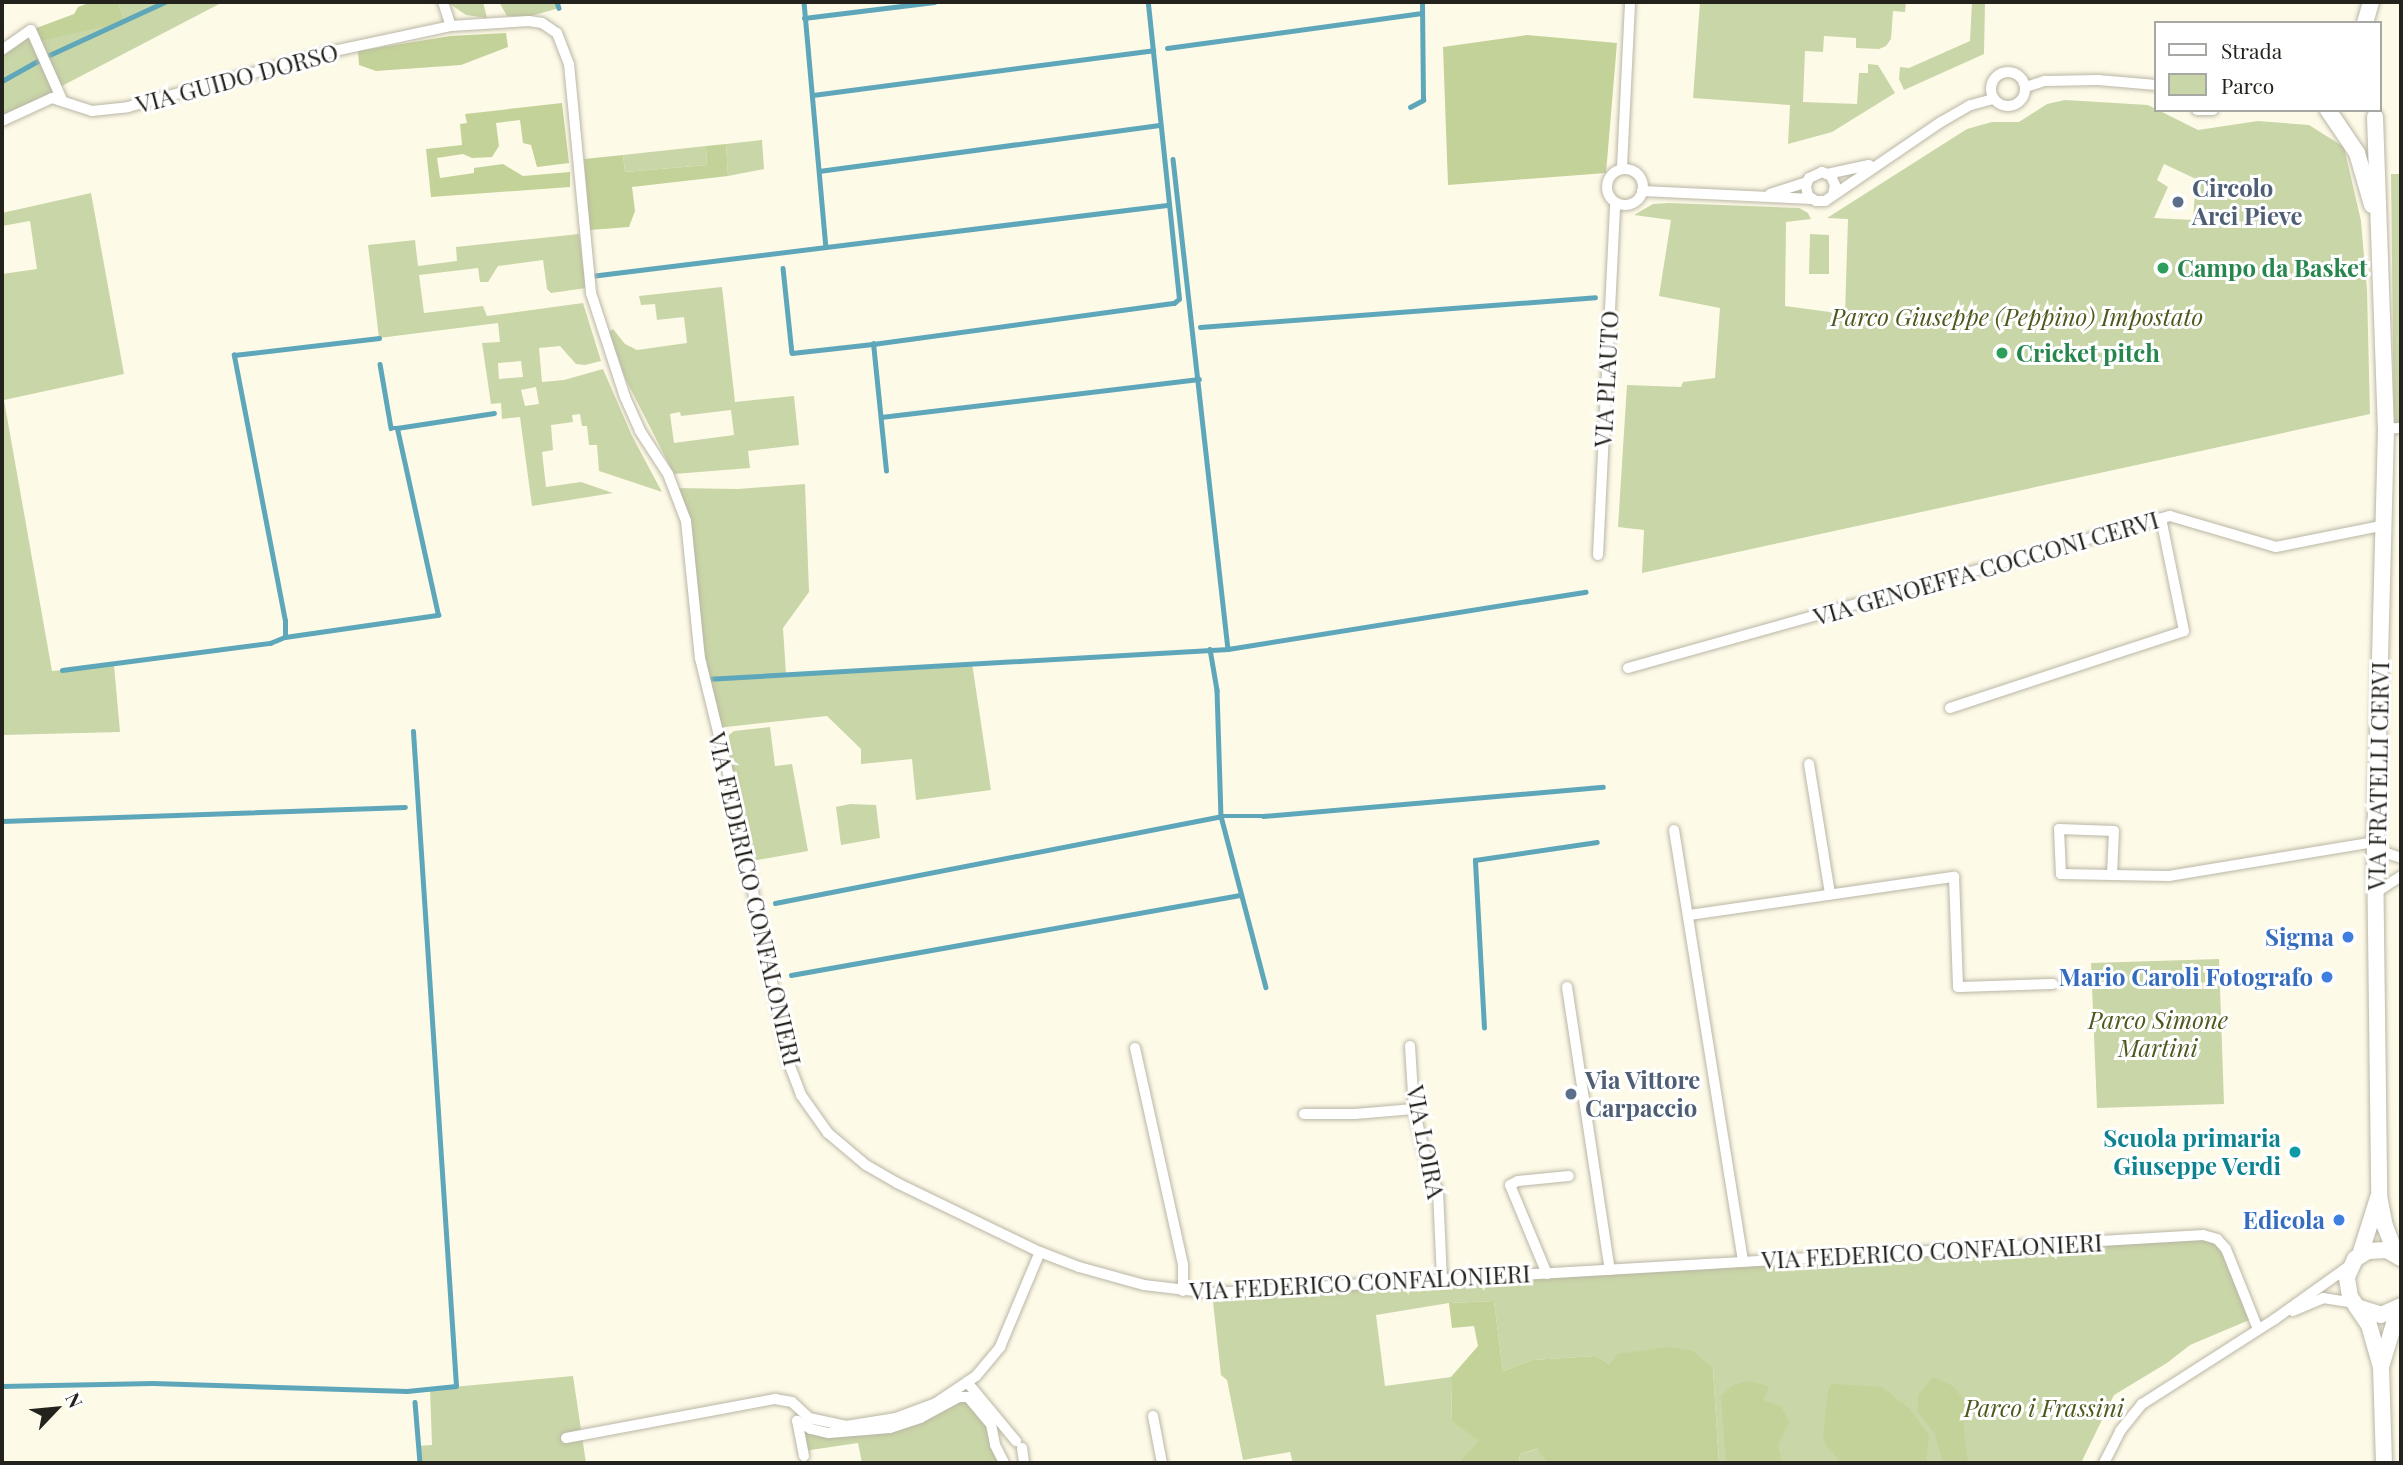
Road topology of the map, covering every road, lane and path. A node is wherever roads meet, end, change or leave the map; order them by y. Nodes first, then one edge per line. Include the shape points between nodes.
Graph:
1 (443, 2) edge
2 (1630, 2) edge
3 (2372, 2) edge
4 (2366, 21) edge
5 (2375, 21) edge
6 (451, 26) junction
7 (2, 50) edge
8 (2154, 85) edge
9 (2026, 87) junction
10 (1994, 99) junction
11 (62, 100) junction
12 (2329, 112) edge
13 (2377, 114) edge
14 (2, 121) edge
15 (2342, 128) junction
16 (1884, 160) junction
17 (1622, 167) junction
18 (1827, 174) junction
19 (1807, 182) junction
20 (1642, 191) junction
21 (1833, 195) junction
22 (1757, 196) junction
23 (1812, 199) junction
24 (1615, 202) junction
25 (2380, 231) junction
26 (2393, 428) edge
27 (2161, 518) junction
28 (2385, 525) junction
29 (1598, 555) dead end
30 (1628, 668) dead end
31 (1950, 708) dead end
32 (1809, 764) dead end
33 (1674, 830) dead end
34 (2375, 845) junction
35 (2401, 858) edge
36 (2112, 875) junction
37 (2401, 876) edge
38 (2375, 893) junction
39 (1830, 894) junction
40 (1689, 915) junction
41 (2053, 984) dead end
42 (1567, 987) dead end
43 (1410, 1046) dead end
44 (1135, 1048) dead end
45 (1414, 1109) junction
46 (1304, 1114) dead end
47 (1569, 1176) dead end
48 (2379, 1196) junction
49 (1040, 1252) junction
50 (2399, 1256) edge
51 (2356, 1259) junction
52 (1743, 1262) junction
53 (1610, 1270) junction
54 (1547, 1274) junction
55 (1442, 1279) junction
56 (1183, 1291) junction
57 (2356, 1305) junction
58 (2399, 1308) edge
59 (2274, 1319) junction
60 (2258, 1329) junction
61 (2381, 1367) junction
62 (967, 1382) junction
63 (1153, 1416) dead end
64 (566, 1438) dead end
65 (804, 1456) dead end
66 (1004, 1463) edge
67 (1024, 1463) edge
68 (1161, 1463) edge
69 (2104, 1463) edge
70 (2384, 1463) edge

1 - 6 street
2 - 17 street, VIA PLAUTO
3 - 4 main road
3 - 5 main road
6 - 11 street, VIA GUIDO DORSO via 334,51 119,109 92,111
6 - 49 street, VIA FEDERICO CONFALONIERI via 542,23 557,33 567,52 591,293 625,397 668,474 686,521 700,657 783,1038 801,1095 828,1133 866,1165
7 - 11 street via 31,30
8 - 9 street via 2098,80 2045,81
9 - 10 street via 2024,97 2015,105 2005,106
9 - 10 street via 2015,73 2000,73 1992,82
10 - 16 street via 1971,105
11 - 14 street, VIA GUIDO DORSO via 32,105
12 - 15 main road, VIA FRATELLI CERVI
13 - 15 main road, VIA FRATELLI CERVI via 2364,128
13 - 25 main road, VIA FRATELLI CERVI
15 - 25 main road, VIA FRATELLI CERVI via 2357,153
16 - 18 street
16 - 21 street
17 - 20 street via 1639,176
17 - 24 street, VIA PLAUTO via 1607,181 1607,191
18 - 19 street via 1813,174
18 - 21 street via 1835,186
19 - 22 street
19 - 23 street
20 - 22 street
20 - 24 street via 1630,204
21 - 23 street via 1821,202
22 - 23 street
24 - 29 street, VIA PLAUTO
25 - 26 main road, VIA FRATELLI CERVI
26 - 28 main road, VIA FRATELLI CERVI
27 - 28 street, VIA GENOEFFA COCCONI CERVI via 2170,516 2276,547
27 - 30 street, VIA GENOEFFA COCCONI CERVI
27 - 31 street via 2184,631
28 - 34 main road, VIA FRATELLI CERVI
32 - 39 street
33 - 40 street
34 - 35 street
34 - 36 street via 2169,876
34 - 38 main road, VIA FRATELLI CERVI
36 - 36 street via 2061,874 2059,829 2114,831
37 - 38 street
38 - 48 main road, VIA FRATELLI CERVI
39 - 40 street
39 - 41 street via 1954,877 1958,987
40 - 52 street
42 - 53 street
43 - 45 street, VIA LOIRA
44 - 56 street via 1183,1264
45 - 46 street
45 - 55 street, VIA LOIRA via 1438,1191
47 - 54 street, VIA FEDERICO CONFALONIERI via 1510,1185
48 - 50 main road, VIA FRATELLI CERVI via 2385,1226
48 - 51 main road, VIA FRATELLI CERVI
49 - 56 street, VIA FEDERICO CONFALONIERI via 1109,1276
49 - 62 street via 1000,1348
50 - 51 main road, VIA FRATELLI CERVI via 2378,1249
51 - 57 main road, VIA FRATELLI CERVI via 2346,1284
51 - 59 street
52 - 53 street, VIA FEDERICO CONFALONIERI
52 - 60 street, VIA FEDERICO CONFALONIERI via 2203,1235 2217,1239 2226,1249
53 - 54 street, VIA FEDERICO CONFALONIERI
54 - 55 street, VIA FEDERICO CONFALONIERI
55 - 56 street, VIA FEDERICO CONFALONIERI
57 - 58 main road, VIA FRATELLI CERVI via 2381,1315
57 - 59 street via 2323,1297
57 - 61 main road, VIA FRATELLI CERVI via 2372,1333
58 - 61 main road, VIA FRATELLI CERVI
59 - 60 street
60 - 69 street via 2142,1404 2124,1424
61 - 70 main road, VIA FRATELLI CERVI
62 - 64 street via 936,1403 896,1418 846,1426 809,1418 792,1402 775,1398
62 - 67 street via 1019,1445
63 - 68 street
65 - 66 street via 797,1421 829,1433 890,1428 968,1397 990,1424

